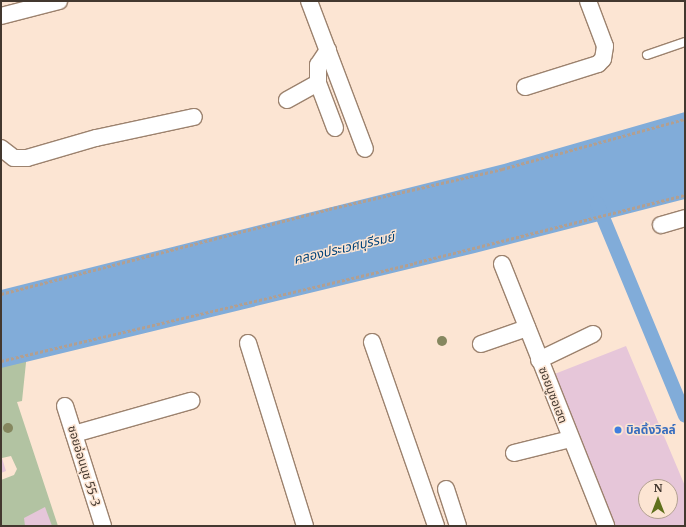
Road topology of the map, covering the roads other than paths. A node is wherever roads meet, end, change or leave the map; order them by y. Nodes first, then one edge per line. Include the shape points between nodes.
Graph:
1 (58, 1) edge
2 (310, 1) edge
3 (588, 1) edge
4 (1, 16) edge
5 (685, 42) edge
6 (328, 50) junction
7 (647, 55) dead end
8 (318, 83) junction
9 (525, 87) dead end
10 (287, 100) dead end
11 (194, 117) dead end
12 (335, 128) dead end
13 (1, 148) edge
14 (365, 149) dead end
15 (685, 218) edge
16 (661, 225) dead end
17 (502, 264) dead end
18 (527, 328) junction
19 (593, 334) dead end
20 (372, 342) dead end
21 (248, 343) dead end
22 (482, 344) dead end
23 (539, 360) junction
24 (191, 401) dead end
25 (66, 406) dead end
26 (74, 434) junction
27 (570, 439) junction
28 (514, 453) dead end
29 (446, 489) dead end
30 (103, 526) edge
31 (305, 526) edge
32 (436, 526) edge
33 (458, 526) edge
34 (606, 526) edge

1 - 4 street
2 - 6 street
3 - 9 street via 605,46 603,59 598,64
5 - 7 lane
6 - 8 street via 318,65
6 - 14 street
8 - 10 street
8 - 12 street
11 - 13 street via 96,138 27,158 14,158
15 - 16 street
17 - 18 street, ซอยมูซอเฮต
18 - 22 street
18 - 23 street, ซอยมูซอเฮต
19 - 23 street
20 - 32 street
21 - 31 street
23 - 27 street, ซอยมูซอเฮต
24 - 26 street
25 - 26 street, ซอยอ่อนนุช 55-3
26 - 30 street, ซอยอ่อนนุช 55-3
27 - 28 street
27 - 34 street, ซอยมูซอเฮต
29 - 33 street

